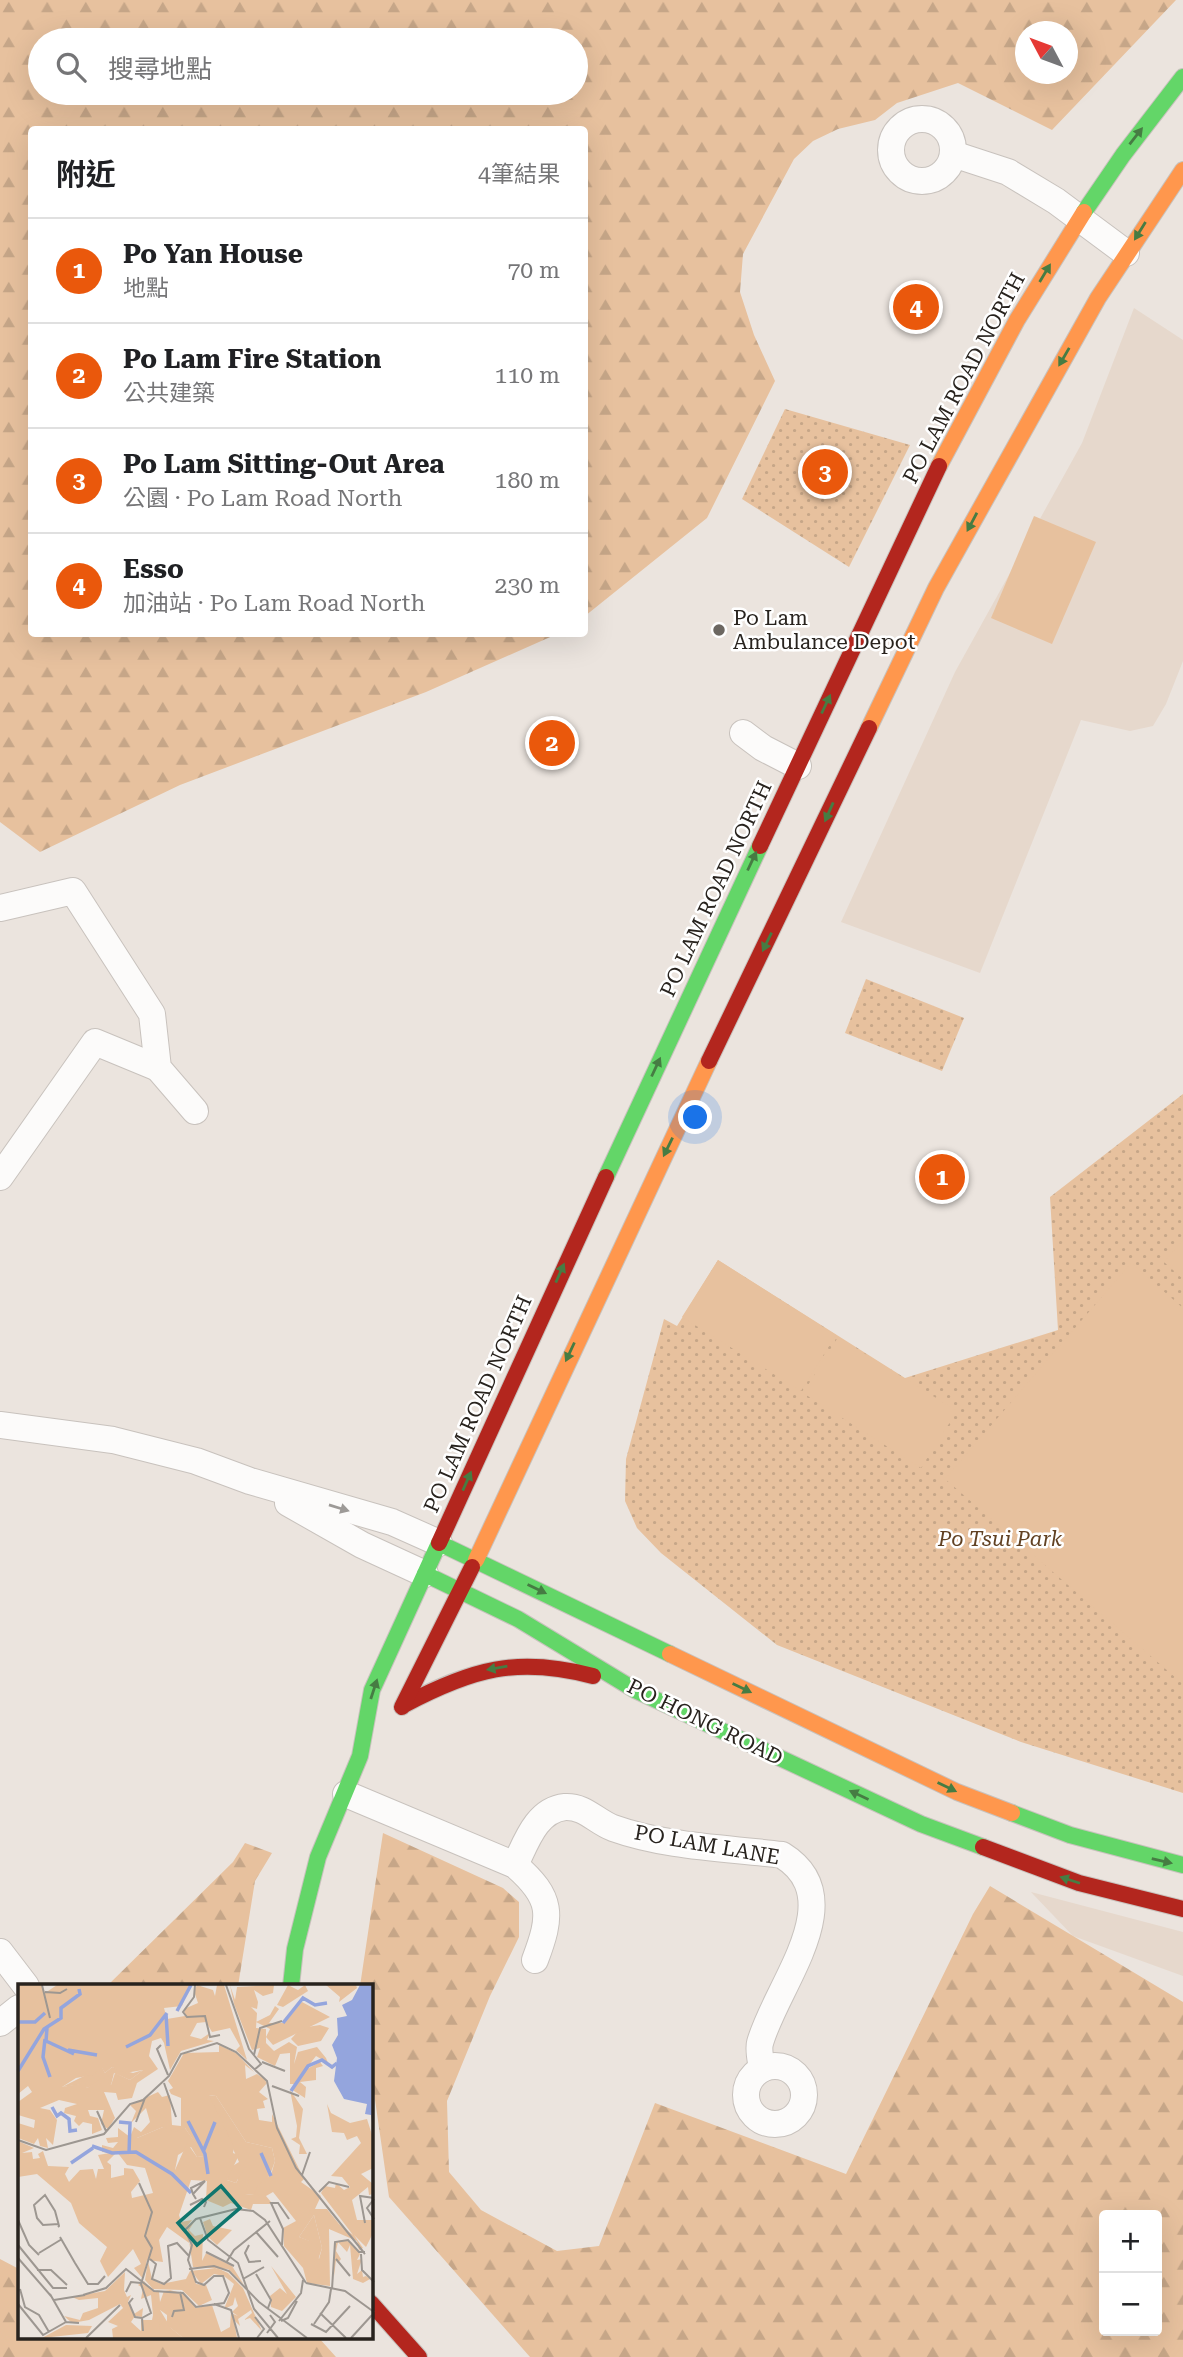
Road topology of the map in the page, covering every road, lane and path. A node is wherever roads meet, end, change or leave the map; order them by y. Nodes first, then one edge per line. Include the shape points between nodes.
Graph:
1 (1183, 77) edge
2 (953, 154) dead end
3 (1183, 170) edge
4 (1078, 217) junction
5 (1126, 253) junction
6 (743, 733) dead end
7 (797, 766) junction
8 (0, 908) edge
9 (158, 1068) junction
10 (195, 1111) dead end
11 (0, 1177) edge
12 (0, 1425) edge
13 (250, 1481) junction
14 (439, 1543) junction
15 (475, 1560) junction
16 (425, 1574) junction
17 (461, 1590) junction
18 (635, 1690) junction
19 (377, 1735) dead end
20 (360, 1756) junction
21 (346, 1794) junction
22 (515, 1865) junction
23 (1183, 1865) edge
24 (1183, 1909) edge
25 (0, 1952) edge
26 (535, 1960) dead end
27 (24, 1984) edge
28 (292, 1984) edge
29 (18, 2009) edge
30 (0, 2023) edge
31 (762, 2069) dead end
32 (373, 2305) edge
33 (419, 2357) edge

4 -> 1 main road, PO LAM ROAD NORTH
2 - 4 street via 1008,172
3 -> 5 main road
4 - 5 street
7 -> 4 main road, PO LAM ROAD NORTH via 942,459
5 -> 15 main road via 936,588
6 - 7 street
14 -> 7 main road, PO LAM ROAD NORTH
8 - 9 street via 73,891 152,1014
9 - 10 street
9 - 11 street via 95,1042
12 - 13 street, PO HONG ROAD via 113,1440 196,1461
13 -> 14 street, PO HONG ROAD via 393,1522
13 - 16 street, PO HONG ROAD via 350,1539
14 - 15 main road, PO HONG ROAD
14 - 16 main road, PO LAM ROAD NORTH
15 - 17 main road
15 -> 23 main road, PO HONG ROAD via 957,1792 1070,1835
16 - 17 main road, PO HONG ROAD
20 -> 16 main road, PO LAM ROAD NORTH via 372,1690
17 - 18 main road, PO HONG ROAD
18 -> 17 main road via 562,1666 529,1663 464,1675 400,1710
24 -> 18 main road, PO HONG ROAD via 1079,1883 970,1845
19 - 20 main road, PO LAM ROAD NORTH
20 - 21 main road, PO LAM ROAD NORTH
21 - 22 street
21 - 28 main road, PO LAM ROAD NORTH via 318,1857 295,1949
22 - 26 street via 531,1879 547,1907 545,1932
22 - 31 street, PO LAM LANE via 532,1829 545,1814 564,1807 584,1809 611,1827 667,1841 782,1855 794,1862 811,1885 813,1918 759,2045
25 - 27 street
29 - 30 street
32 - 33 main road

